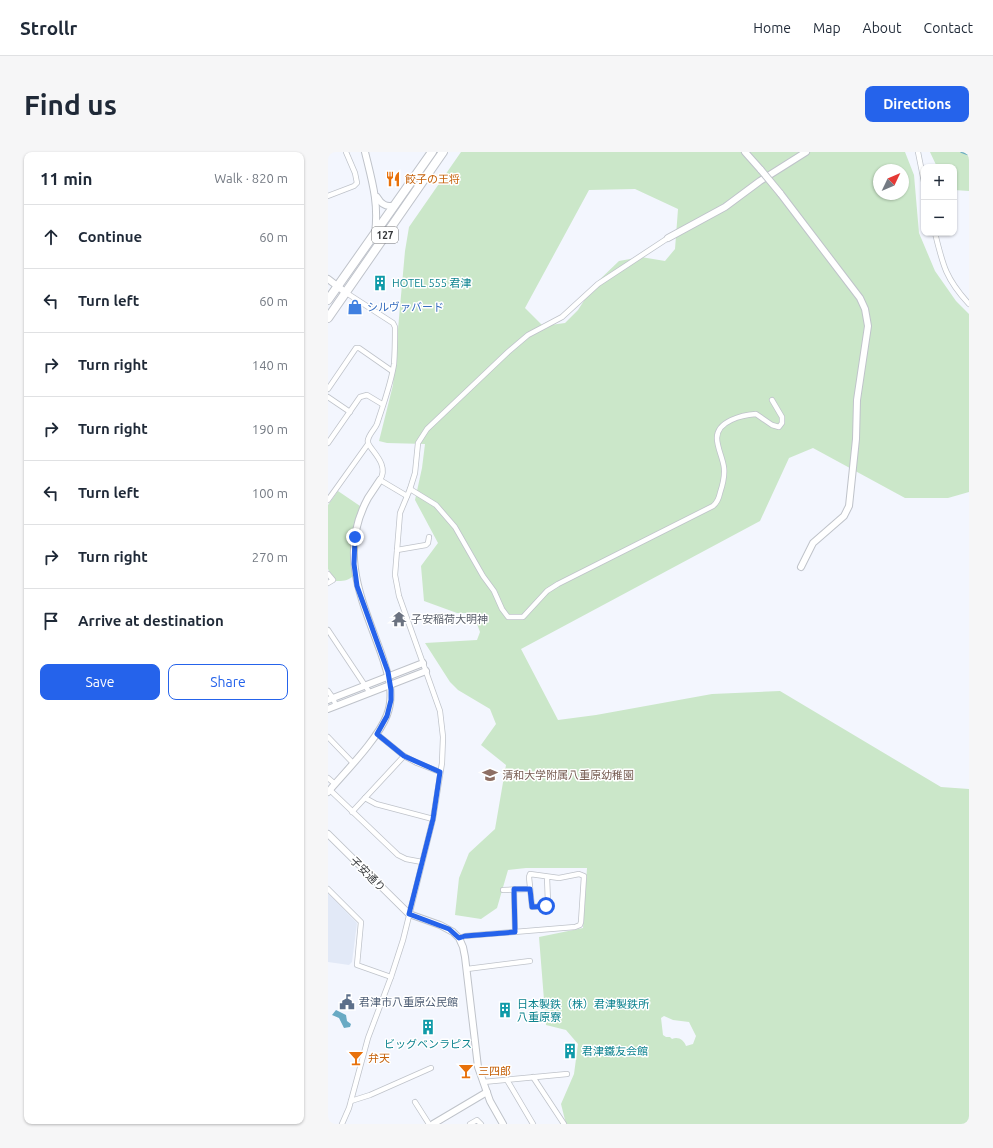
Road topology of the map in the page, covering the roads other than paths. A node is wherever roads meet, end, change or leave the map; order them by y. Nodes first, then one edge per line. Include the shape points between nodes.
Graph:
1 (346, 152) edge
2 (365, 152) edge
3 (432, 152) edge
4 (443, 152) edge
5 (745, 152) edge
6 (806, 152) edge
7 (918, 152) edge
8 (921, 167) edge
9 (328, 190) edge
10 (376, 195) junction
11 (329, 196) edge
12 (395, 205) junction
13 (374, 234) junction
14 (937, 236) edge
15 (668, 238) joint
16 (328, 279) edge
17 (337, 286) junction
18 (345, 292) junction
19 (328, 300) edge
20 (969, 304) edge
21 (328, 318) edge
22 (392, 371) junction
23 (328, 388) edge
24 (328, 397) edge
25 (772, 400) dead end
26 (382, 404) junction
27 (350, 412) junction
28 (328, 443) edge
29 (368, 444) junction
30 (380, 480) junction
31 (410, 489) junction
32 (407, 496) junction
33 (328, 500) edge
34 (429, 537) dead end
35 (397, 550) junction
36 (801, 567) dead end
37 (328, 574) edge
38 (328, 583) edge
39 (328, 630) edge
40 (423, 663) junction
41 (426, 671) junction
42 (389, 676) junction
43 (366, 685) junction
44 (390, 685) junction
45 (328, 691) edge
46 (370, 693) junction
47 (331, 699) edge
48 (336, 706) junction
49 (328, 710) edge
50 (377, 734) junction
51 (328, 737) edge
52 (404, 756) junction
53 (353, 763) junction
54 (440, 772) junction
55 (328, 778) edge
56 (335, 784) junction
57 (329, 791) edge
58 (365, 798) junction
59 (352, 812) junction
60 (433, 819) junction
61 (328, 834) edge
62 (422, 862) junction
63 (548, 877) junction
64 (328, 889) edge
65 (514, 889) junction
66 (530, 889) junction
67 (503, 890) dead end
68 (409, 914) junction
69 (515, 932) junction
70 (459, 938) junction
71 (530, 961) dead end
72 (467, 969) junction
73 (391, 977) junction
74 (431, 1068) dead end
75 (567, 1074) dead end
76 (534, 1077) junction
77 (507, 1080) junction
78 (483, 1082) junction
79 (487, 1092) junction
80 (351, 1101) junction
81 (415, 1102) dead end
82 (342, 1124) edge
83 (429, 1124) edge
84 (433, 1124) edge
85 (470, 1124) edge
86 (480, 1124) edge
87 (503, 1124) edge
88 (533, 1124) edge
89 (564, 1124) edge

1 - 11 street via 357,184
2 - 10 street
3 - 12 highway, 127
4 - 18 highway, 127
5 - 36 street, bridge via 780,193 860,298 868,326 857,400 849,506 844,516 813,543
6 - 15 street via 725,207
7 - 8 street
9 - 11 street
10 - 12 street via 382,204 390,207
10 - 13 street
12 - 13 highway, 127
13 - 17 highway, 127
14 - 20 street via 943,266 949,279
15 - 31 street via 598,284 562,317 528,335 427,429 418,443
16 - 17 street
17 - 18 street
17 - 19 highway, 127
18 - 21 highway, 127
18 - 22 street via 393,323 395,327
22 - 23 street via 360,348 356,348
22 - 26 street
24 - 27 street
25 - 31 street via 782,417 782,423 778,427 756,414 731,420 718,429 717,438 724,467 724,481 717,503 558,584 547,591 523,617 508,617 455,527 436,505
26 - 27 street via 363,395
26 - 29 street via 376,426 367,440
27 - 28 street
29 - 30 street via 379,457 383,471
29 - 33 street
30 - 32 street
30 - 42 street via 368,498 359,520 355,537 354,564 357,586
31 - 32 street
32 - 35 street via 400,513
34 - 35 street via 426,545
35 - 40 street via 396,584
37 - 38 street via 333,580
39 - 43 street
40 - 41 street
40 - 42 street
41 - 44 street
41 - 54 street via 442,724 443,752
42 - 43 street
42 - 44 street
43 - 46 street
43 - 47 street
44 - 46 street
44 - 50 street via 390,708
45 - 47 street
46 - 48 street
47 - 48 street
48 - 49 street
50 - 52 street
50 - 53 street
51 - 53 street
52 - 54 street
52 - 58 street
53 - 56 street
54 - 60 street
55 - 56 street
56 - 57 street
57 - 59 street
58 - 59 street
58 - 60 street via 376,804
59 - 62 street via 398,855
60 - 62 street
61 - 68 street, 子安通り
62 - 68 street
63 - 66 street via 530,874
63 - 66 street via 546,906 532,907
63 - 69 street via 559,878 579,874 584,876 580,925
64 - 73 street via 361,922 357,965
65 - 66 street
65 - 67 street
65 - 69 street
68 - 70 street via 449,929
68 - 73 street
69 - 70 street
70 - 72 street
71 - 72 street
72 - 78 street via 476,1052
73 - 80 street via 368,1038
74 - 80 street
75 - 76 street
76 - 77 street
76 - 89 street
77 - 78 street
77 - 88 street
78 - 79 street
79 - 84 street
79 - 87 street
80 - 82 street
81 - 83 street
85 - 86 street via 477,1120

